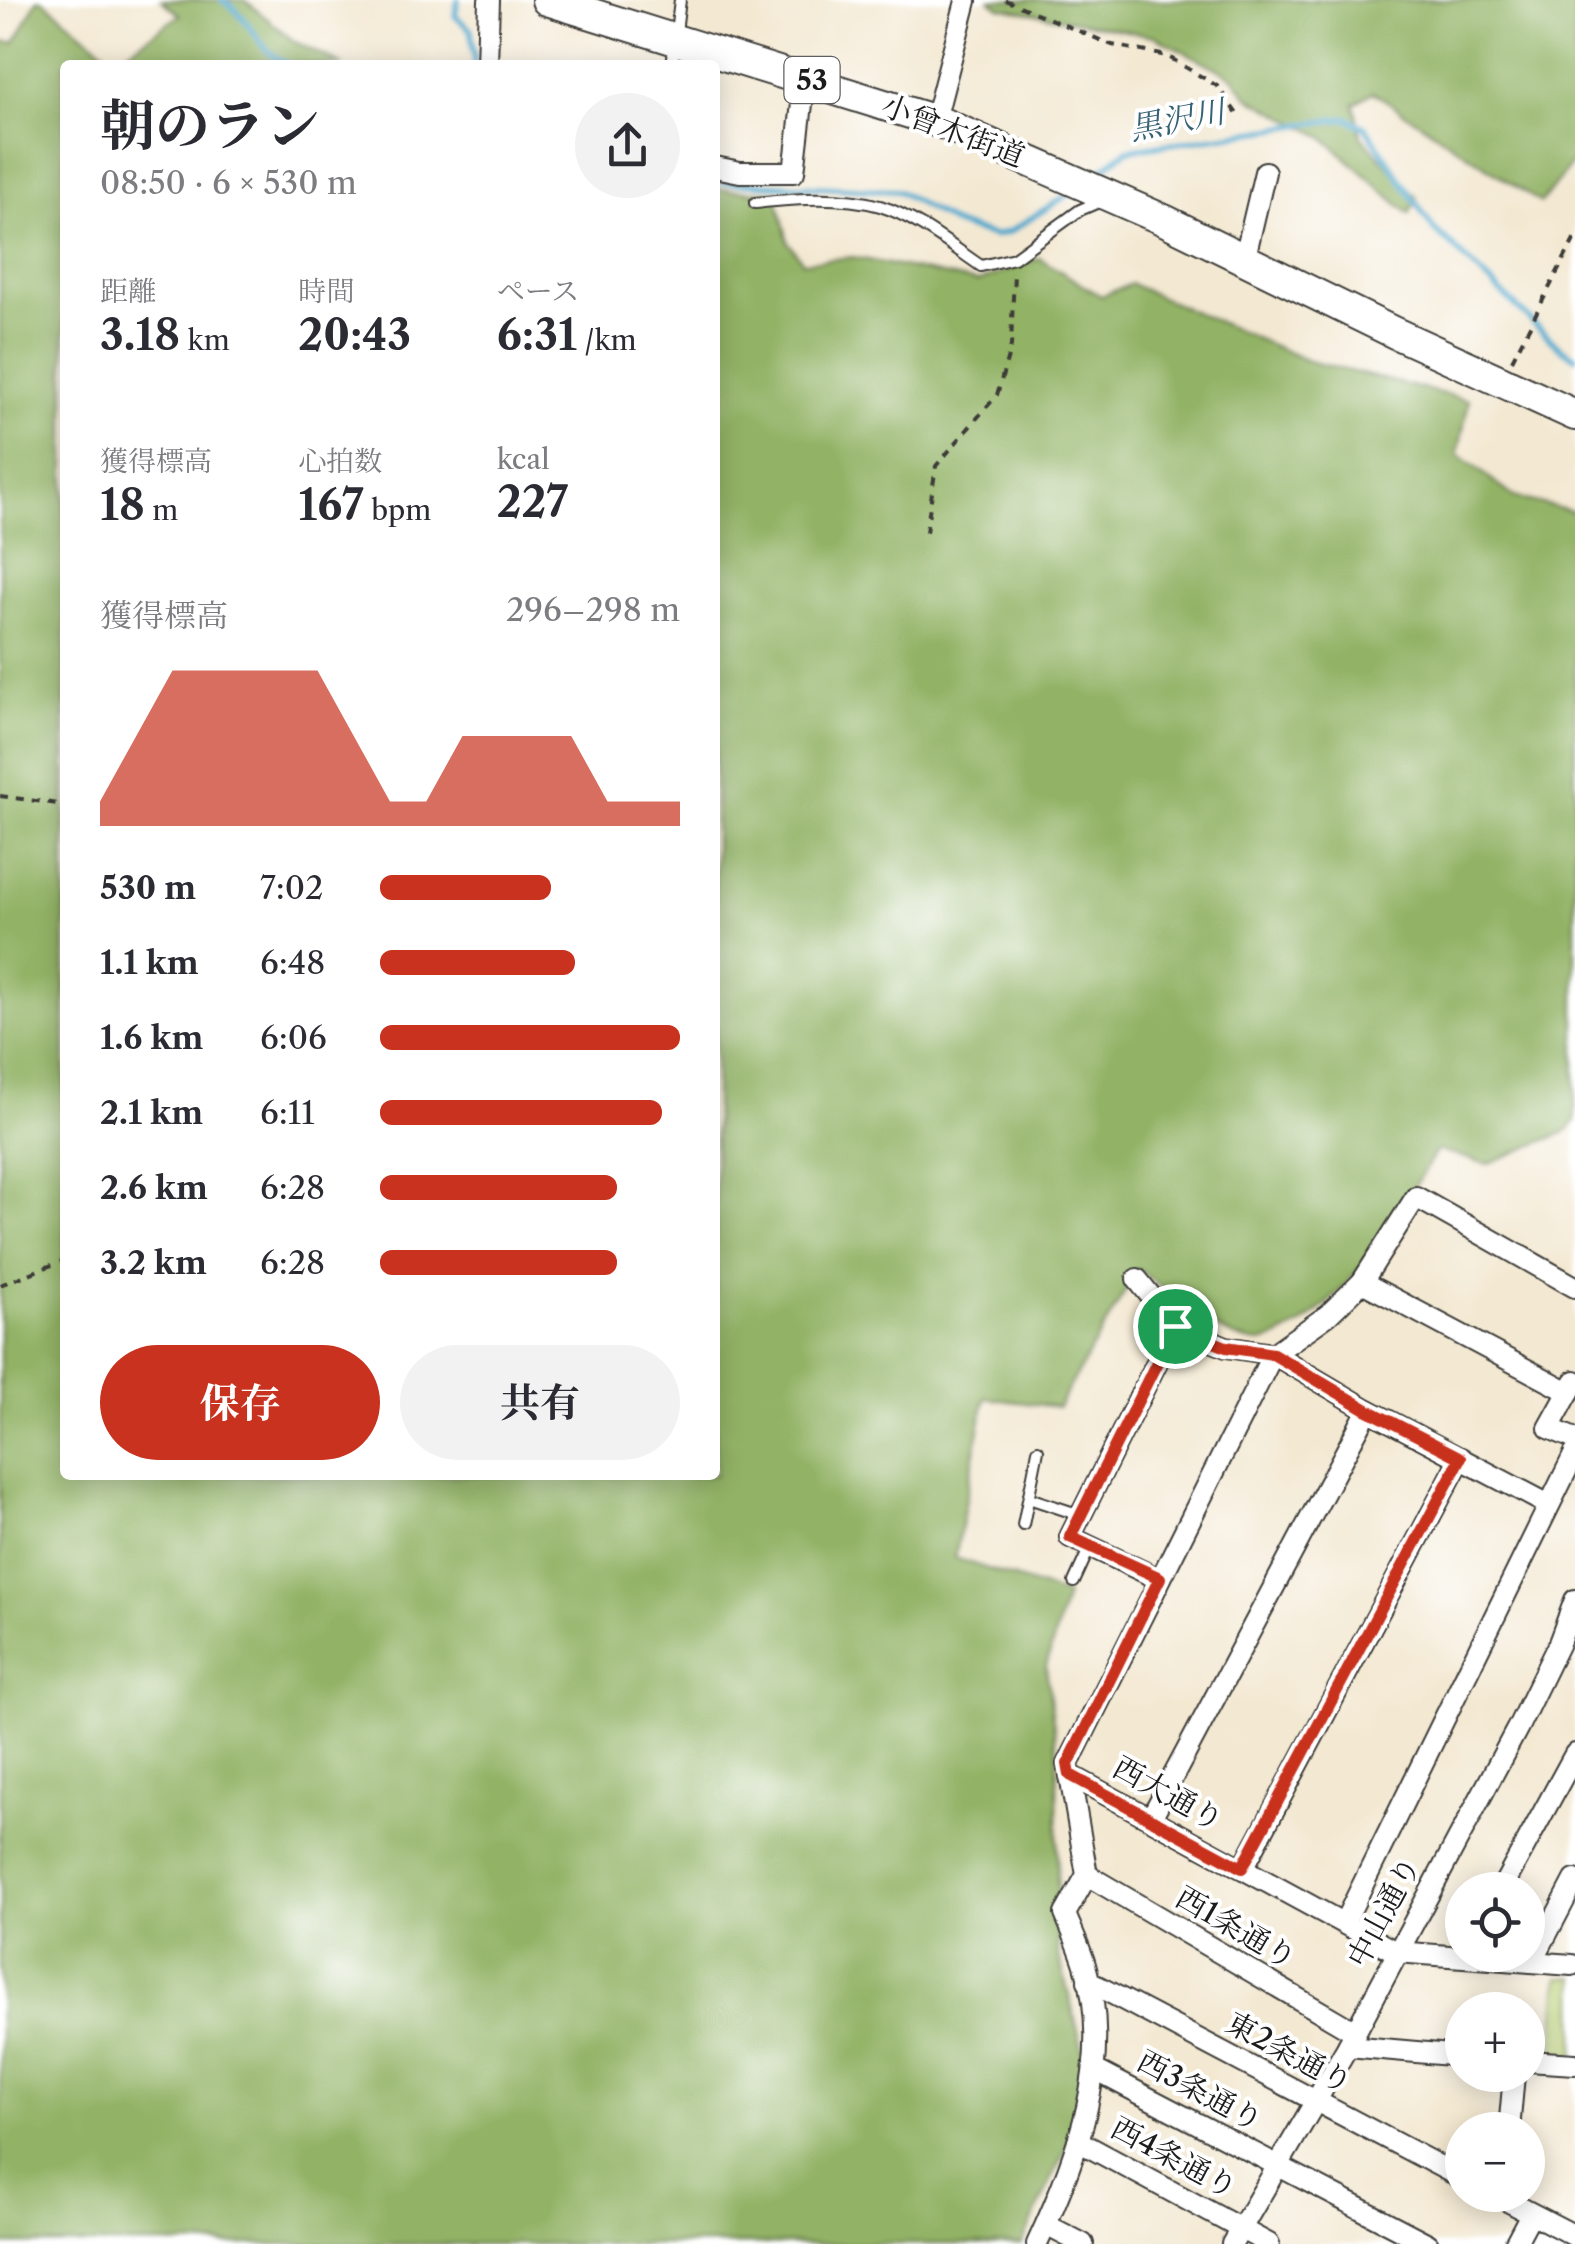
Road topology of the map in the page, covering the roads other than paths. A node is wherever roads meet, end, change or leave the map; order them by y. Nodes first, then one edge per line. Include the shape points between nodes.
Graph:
1 (490, 0) edge
2 (547, 0) edge
3 (680, 0) edge
4 (966, 1) edge
5 (674, 52) edge
6 (487, 60) edge
7 (714, 60) edge
8 (720, 61) edge
9 (805, 78) junction
10 (935, 120) junction
11 (720, 168) edge
12 (1264, 172) dead end
13 (1093, 188) junction
14 (755, 203) dead end
15 (1244, 261) junction
16 (1575, 415) edge
17 (1136, 1279) dead end
18 (1362, 1282) junction
19 (1575, 1287) edge
20 (1175, 1326) junction
21 (1273, 1354) junction
22 (1572, 1387) edge
23 (1368, 1410) junction
24 (1575, 1439) edge
25 (1038, 1450) dead end
26 (1575, 1454) edge
27 (1461, 1458) junction
28 (1029, 1498) junction
29 (1548, 1505) junction
30 (1081, 1515) junction
31 (1023, 1525) dead end
32 (1090, 1546) junction
33 (1160, 1578) junction
34 (1074, 1582) dead end
35 (1575, 1600) edge
36 (1575, 1754) edge
37 (1070, 1775) junction
38 (1150, 1818) junction
39 (1242, 1868) junction
40 (1511, 1872) edge
41 (1087, 1875) junction
42 (1575, 1880) edge
43 (1344, 1923) junction
44 (1545, 1937) edge
45 (1396, 1952) junction
46 (1445, 1955) edge
47 (1545, 1963) edge
48 (1572, 1965) dead end
49 (1088, 1981) junction
50 (1352, 2039) junction
51 (1445, 2053) edge
52 (1545, 2061) edge
53 (1575, 2064) edge
54 (1095, 2070) junction
55 (1315, 2101) junction
56 (1078, 2141) junction
57 (1278, 2166) junction
58 (1445, 2169) edge
59 (1527, 2212) edge
60 (1531, 2214) junction
61 (1042, 2234) edge
62 (1237, 2236) edge
63 (1575, 2236) edge
64 (1083, 2244) edge
65 (1270, 2244) edge
66 (1428, 2244) edge
67 (1515, 2244) edge

1 - 6 street
2 - 5 main road, 小曾木街道 / 53
3 - 5 lane
4 - 10 street
5 - 7 main road, 小曾木街道 / 53
8 - 9 main road, 小曾木街道 / 53
9 - 10 main road, 小曾木街道 / 53
9 - 11 street via 794,172
10 - 13 main road, 小曾木街道 / 53
12 - 15 street
13 - 14 lane via 1080,210 1014,258 981,266 881,207 822,197
13 - 15 main road, 小曾木街道 / 53
15 - 16 main road, 小曾木街道 / 53
17 - 20 street
18 - 19 street via 1416,1197
18 - 21 street
18 - 22 street
20 - 21 street via 1226,1347
20 - 30 street
21 - 23 street
21 - 33 street
22 - 24 street via 1549,1428
23 - 27 street
23 - 38 street
25 - 28 lane
26 - 29 street
27 - 29 street
27 - 39 street
28 - 30 lane
28 - 31 lane
29 - 43 street
30 - 32 street via 1070,1537
32 - 33 street
32 - 34 lane
33 - 37 street via 1068,1764
35 - 45 street, 中山通り via 1518,1726
36 - 40 street
37 - 38 street, 西大通り
37 - 41 street
38 - 39 street, 西大通り
39 - 43 street, 西大通り
41 - 49 street via 1065,1914
41 - 50 street, 西1条通り
42 - 44 street
43 - 45 street, 西大通り
45 - 46 street
45 - 50 street, 中山通り
47 - 48 street
49 - 54 street
49 - 55 street, 東2条通り
50 - 51 street
50 - 55 street, 中山通り
52 - 53 street
54 - 56 street
54 - 57 street, 西3条通り
55 - 57 street, 中山通り
55 - 58 street, 東2条通り
56 - 61 street
56 - 62 street, 西4条通り
57 - 62 street, 中山通り
57 - 66 street, 西3条通り
59 - 60 street
60 - 63 street
60 - 67 street
61 - 64 street
62 - 65 street, 西4条通り

